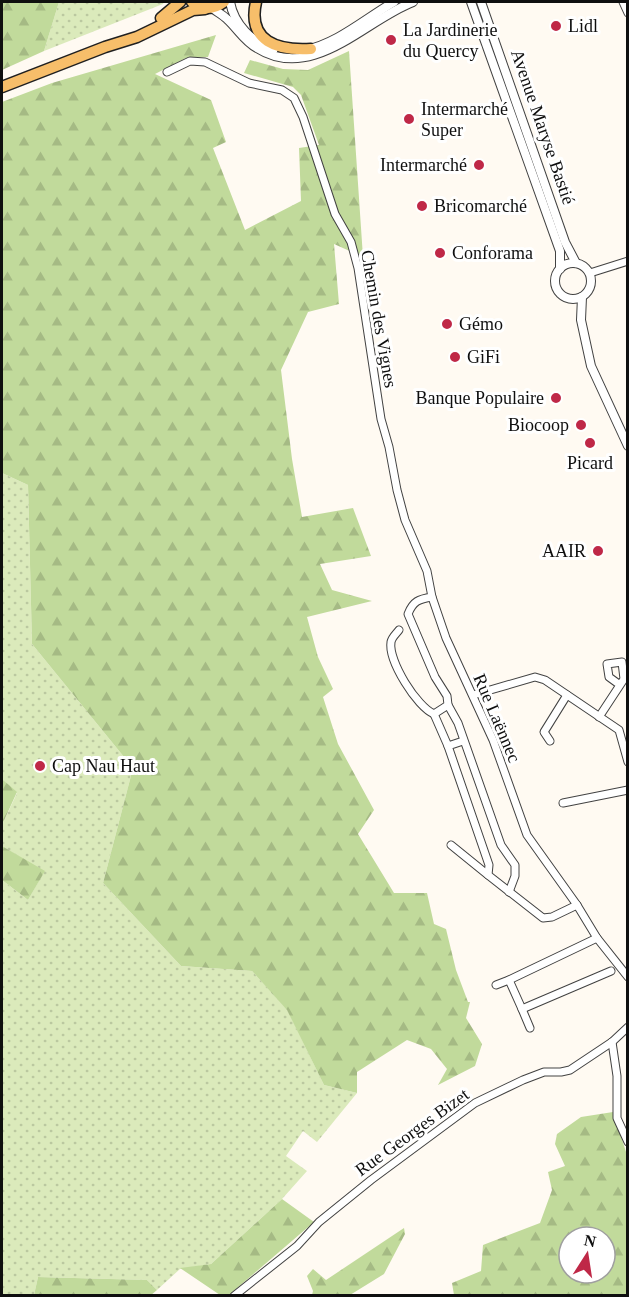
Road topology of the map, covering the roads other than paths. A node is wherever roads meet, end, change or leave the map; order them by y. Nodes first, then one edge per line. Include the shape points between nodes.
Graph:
1 (180, 2) edge
2 (192, 2) edge
3 (224, 2) edge
4 (230, 2) edge
5 (256, 2) edge
6 (394, 2) edge
7 (413, 2) edge
8 (471, 2) edge
9 (481, 2) edge
10 (623, 2) edge
11 (208, 8) junction
12 (627, 13) edge
13 (311, 49) junction
14 (167, 72) dead end
15 (13, 82) junction
16 (2, 87) edge
17 (627, 261) edge
18 (576, 263) junction
19 (560, 269) junction
20 (590, 273) junction
21 (582, 297) junction
22 (571, 299) junction
23 (581, 320) junction
24 (627, 442) edge
25 (389, 447) joint
26 (432, 597) junction
27 (399, 630) dead end
28 (620, 685) dead end
29 (473, 694) junction
30 (567, 695) junction
31 (448, 705) junction
32 (434, 714) junction
33 (599, 717) junction
34 (463, 741) junction
35 (550, 741) dead end
36 (448, 746) junction
37 (627, 762) edge
38 (627, 790) edge
39 (563, 803) dead end
40 (451, 845) dead end
41 (488, 875) junction
42 (509, 892) junction
43 (577, 905) junction
44 (597, 938) junction
45 (611, 971) dead end
46 (627, 977) edge
47 (509, 980) junction
48 (496, 985) dead end
49 (522, 1009) junction
50 (627, 1027) edge
51 (530, 1028) dead end
52 (612, 1042) junction
53 (627, 1142) edge
54 (234, 1296) edge

1 - 15 main road via 155,22
2 - 11 main road
3 - 11 main road
4 - 13 street via 238,22 257,41 283,51
5 - 13 main road via 254,19 271,44 286,49
6 - 13 street
7 - 11 street via 325,52 294,58 258,49 227,19
8 - 19 street, Avenue Maryse Bastié via 560,251
9 - 18 street, Avenue Maryse Bastié
10 - 12 street
11 - 15 main road via 193,10 137,37
14 - 25 street, Chemin des Vignes via 190,61 205,62 294,98 335,214 351,242
15 - 16 main road
17 - 20 street
18 - 19 street
18 - 20 street
19 - 22 street, Avenue Maryse Bastié via 555,280 557,289
20 - 21 street, Avenue Maryse Bastié via 591,287
21 - 22 street
21 - 23 street, Avenue Maryse Bastié
22 - 23 street, Avenue Maryse Bastié
23 - 24 street, Avenue Maryse Bastié via 591,366
25 - 26 street, Rue Laënnec via 405,520 422,557
26 - 29 street, Rue Laënnec via 446,638
26 - 31 street via 416,600 408,614
27 - 32 street via 391,639 391,650 399,670 416,700
28 - 33 street
29 - 30 street via 535,677
29 - 43 street, Rue Laënnec via 527,835
30 - 33 street
30 - 35 street via 544,732
31 - 32 street
31 - 34 street
32 - 36 street
33 - 37 street via 619,730
34 - 36 street
34 - 42 street via 501,845 515,865
36 - 41 street via 489,865
38 - 39 street
40 - 41 street
41 - 42 street
42 - 43 street via 543,918
43 - 44 street, Rue Laënnec
44 - 46 street, Rue Laënnec
44 - 47 street
45 - 49 street
47 - 48 street
47 - 49 street
49 - 51 street
50 - 52 street, Rue Georges Bizet
52 - 53 street via 617,1118
52 - 54 street, Rue Georges Bizet via 570,1070 544,1072 475,1103 371,1180

